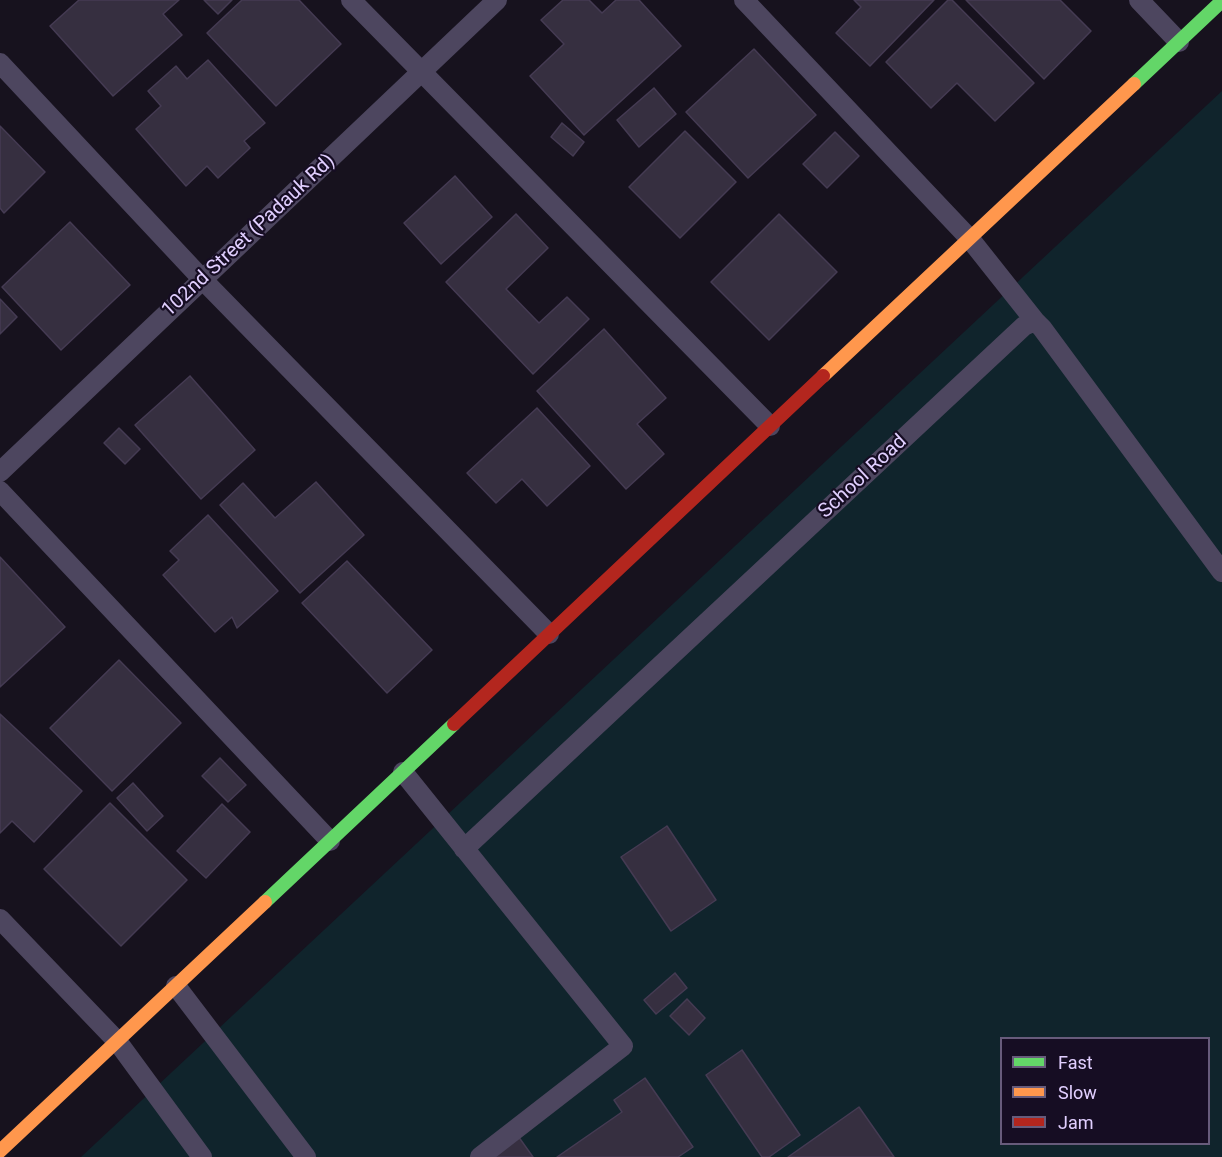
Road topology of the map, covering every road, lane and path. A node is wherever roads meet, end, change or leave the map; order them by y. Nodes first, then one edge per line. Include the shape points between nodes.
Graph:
1 (351, 0) edge
2 (498, 0) edge
3 (744, 0) edge
4 (1138, 0) edge
5 (1222, 1) edge
6 (1179, 42) junction
7 (0, 63) edge
8 (422, 72) junction
9 (969, 239) junction
10 (203, 280) junction
11 (1035, 321) junction
12 (770, 426) junction
13 (0, 472) edge
14 (0, 491) edge
15 (1222, 572) edge
16 (549, 634) junction
17 (403, 772) junction
18 (330, 841) junction
19 (464, 849) junction
20 (0, 919) edge
21 (176, 986) junction
22 (117, 1041) junction
23 (0, 1151) edge
24 (201, 1157) edge
25 (306, 1157) edge
26 (480, 1157) edge

1 - 8 lane
2 - 8 lane, 102nd Street (Padauk Rd)
3 - 9 lane
4 - 6 lane
5 - 6 main road
6 - 9 main road
7 - 10 lane
8 - 10 lane, 102nd Street (Padauk Rd)
8 - 12 lane
9 - 11 lane
9 - 12 main road
10 - 13 lane, 102nd Street (Padauk Rd)
10 - 16 lane
11 - 15 lane
11 - 19 lane, School Road via 1024,326
12 - 16 main road
14 - 18 lane
16 - 17 main road
17 - 18 main road
17 - 19 lane
18 - 21 main road
19 - 26 lane via 623,1046
20 - 22 lane
21 - 22 main road
21 - 25 lane
22 - 23 main road
22 - 24 lane

